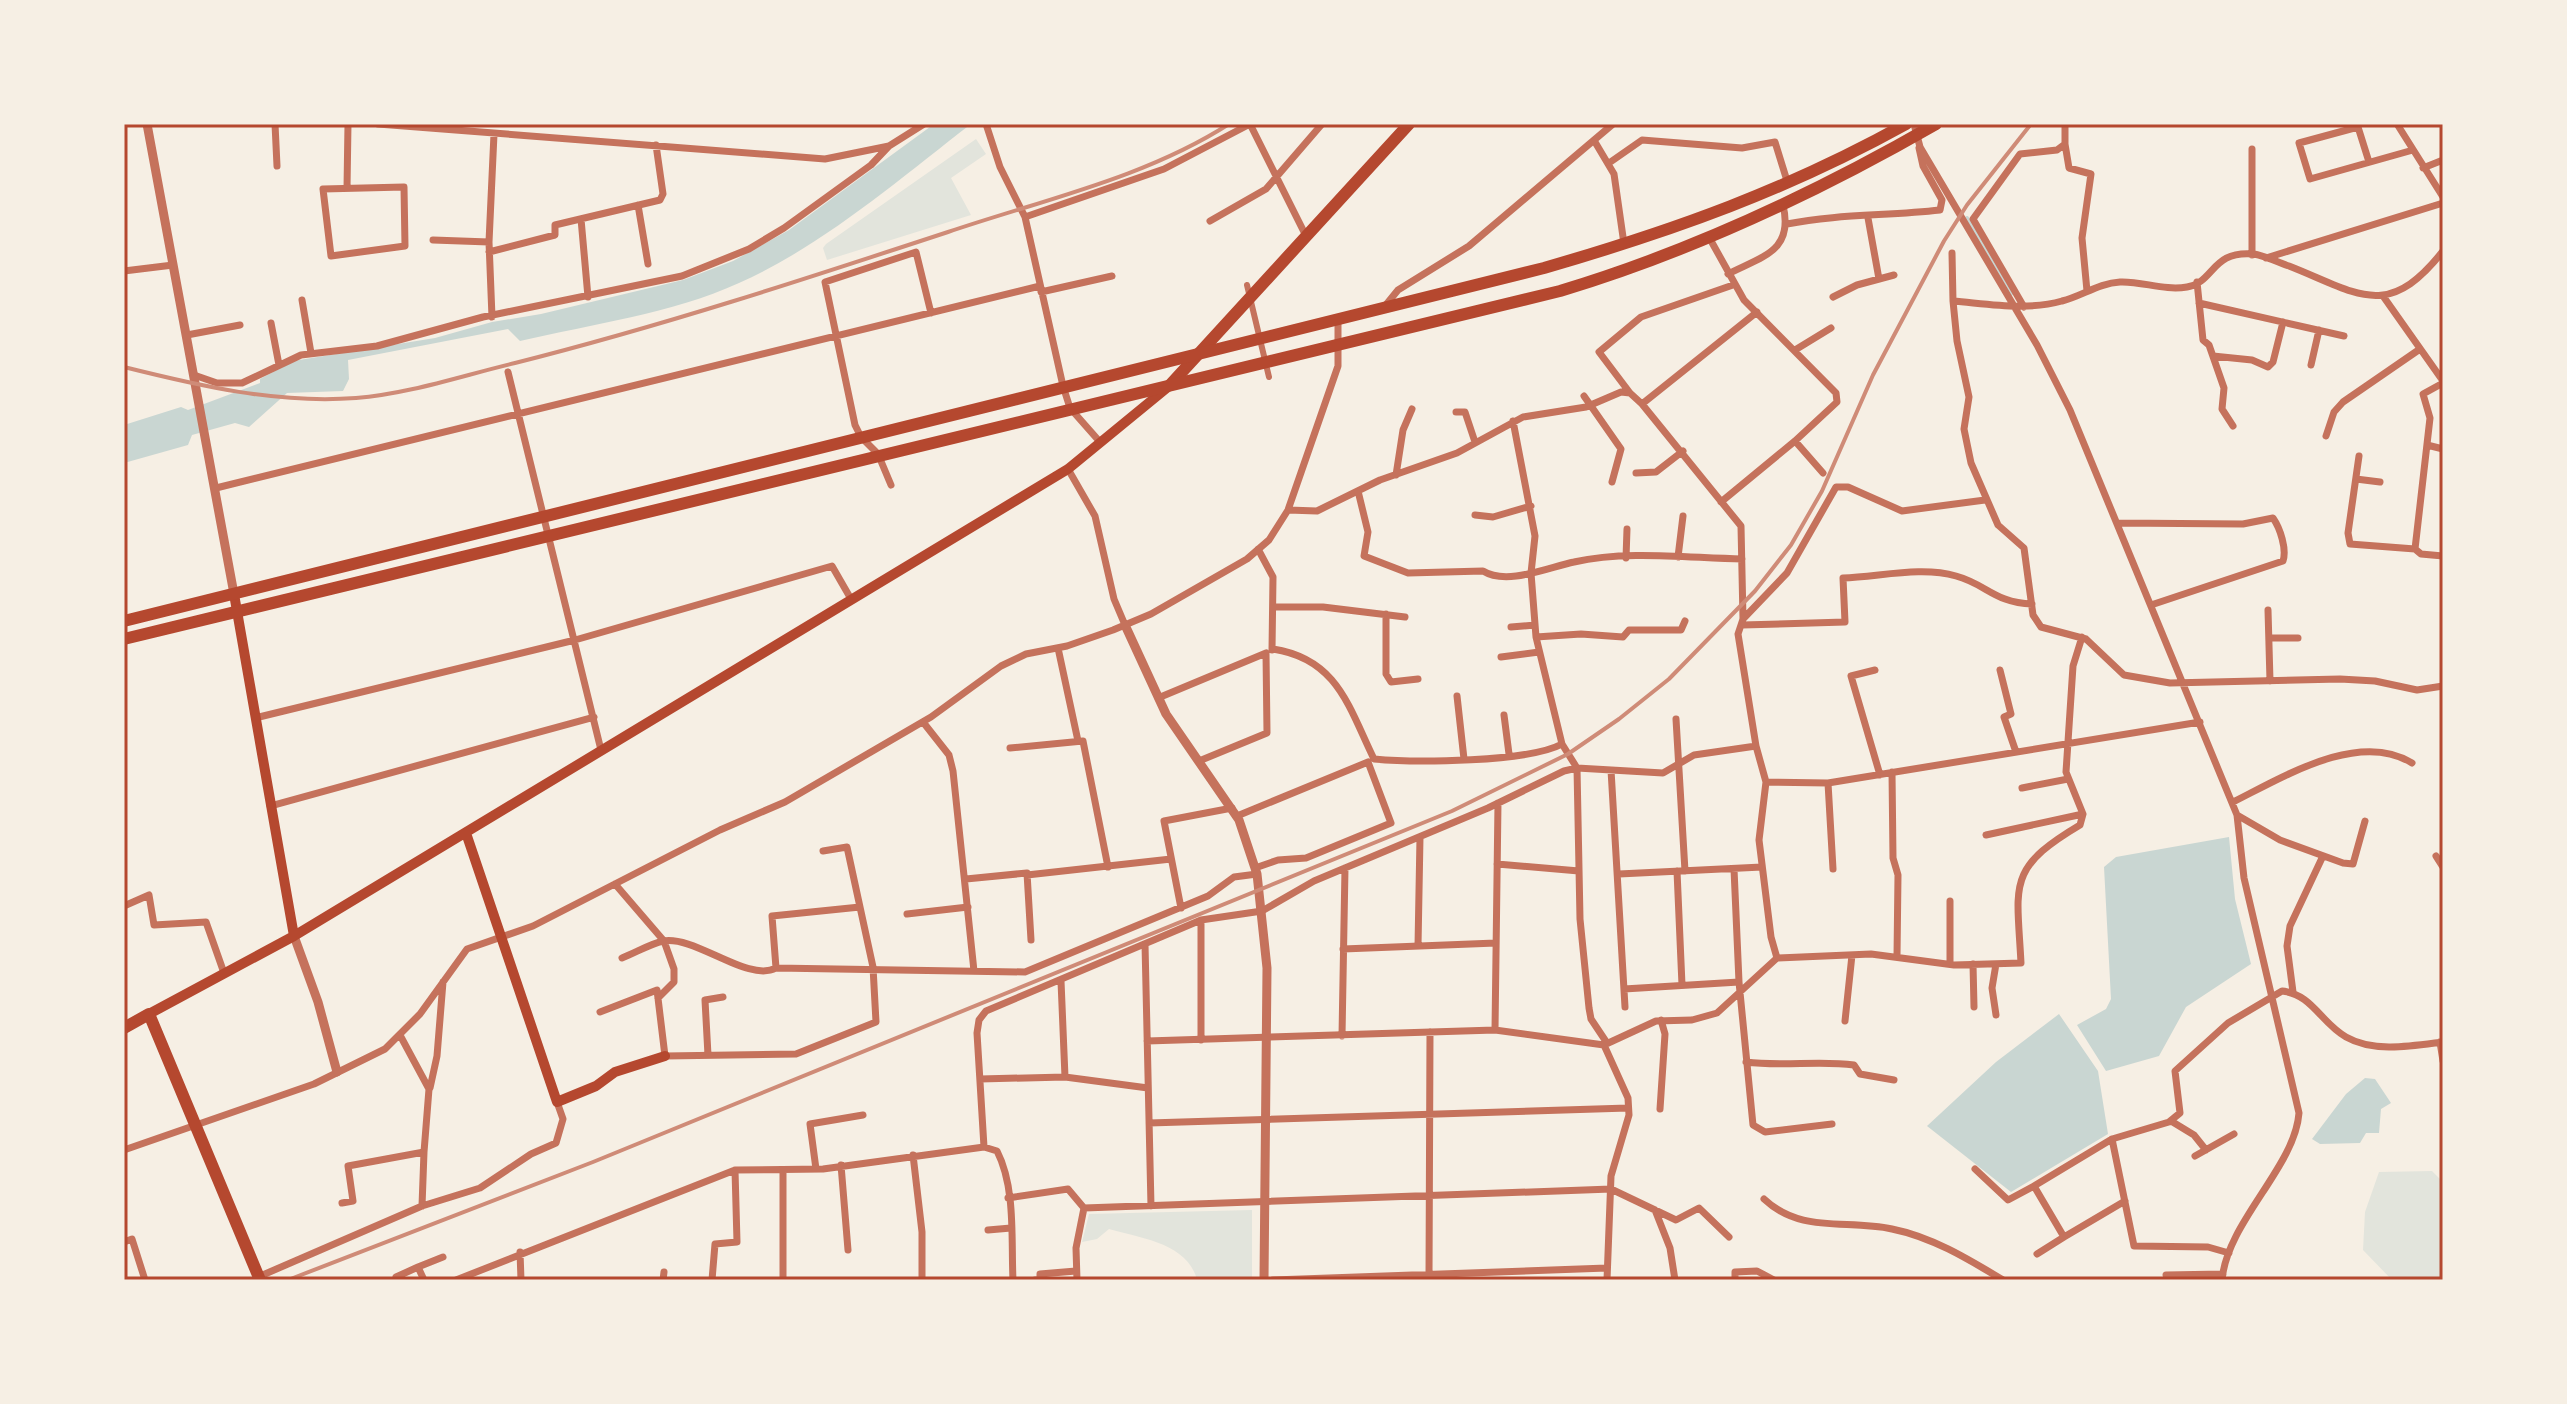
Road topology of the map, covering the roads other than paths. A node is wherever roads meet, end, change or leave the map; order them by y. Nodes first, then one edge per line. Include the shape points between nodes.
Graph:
1 (147, 124) edge
2 (275, 124) edge
3 (348, 124) edge
4 (378, 124) edge
5 (510, 124) edge
6 (923, 124) edge
7 (986, 124) edge
8 (1250, 124) edge
9 (1322, 124) edge
10 (1409, 124) edge
11 (1613, 124) edge
12 (1906, 124) edge
13 (1936, 124) edge
14 (2065, 124) edge
15 (2397, 124) edge
16 (430, 126) edge
17 (494, 134) junction
18 (508, 135) junction
19 (1917, 136) edge
20 (1595, 142) junction
21 (2065, 144) junction
22 (656, 145) junction
23 (889, 146) junction
24 (2252, 149) dead end
25 (2413, 150) junction
26 (2443, 160) edge
27 (2369, 162) junction
28 (1609, 163) junction
29 (277, 166) dead end
30 (2423, 168) junction
31 (1275, 179) junction
32 (1788, 184) junction
33 (347, 188) junction
34 (2443, 197) edge
35 (2443, 203) edge
36 (638, 205) junction
37 (1783, 205) junction
38 (1025, 217) junction
39 (1868, 218) junction
40 (581, 219) junction
41 (1210, 221) dead end
42 (1787, 224) junction
43 (1307, 238) junction
44 (1710, 239) junction
45 (433, 240) dead end
46 (489, 242) junction
47 (1624, 244) junction
48 (2443, 251) edge
49 (489, 252) junction
50 (1952, 253) dead end
51 (2252, 255) junction
52 (2266, 258) junction
53 (648, 264) dead end
54 (173, 265) junction
55 (124, 271) edge
56 (1728, 274) junction
57 (1894, 275) dead end
58 (1112, 276) dead end
59 (1879, 279) junction
60 (2197, 282) junction
61 (1247, 285) dead end
62 (1733, 285) junction
63 (1041, 289) junction
64 (2087, 291) junction
65 (2383, 296) junction
66 (588, 297) junction
67 (1833, 297) dead end
68 (302, 300) dead end
69 (1953, 301) junction
70 (2199, 303) junction
71 (2013, 306) junction
72 (2024, 307) junction
73 (1381, 311) junction
74 (1757, 312) junction
75 (931, 313) junction
76 (492, 317) junction
77 (1338, 321) junction
78 (2283, 322) junction
79 (271, 323) dead end
80 (240, 325) dead end
81 (1831, 328) dead end
82 (2319, 330) junction
83 (187, 335) junction
84 (838, 336) junction
85 (2344, 336) dead end
86 (1339, 344) junction
87 (2420, 349) junction
88 (1795, 350) junction
89 (311, 353) junction
90 (1198, 354) junction
91 (2213, 356) junction
92 (279, 365) junction
93 (2311, 365) dead end
94 (508, 372) dead end
95 (194, 375) junction
96 (1269, 377) dead end
97 (2443, 382) edge
98 (1170, 385) junction
99 (1063, 386) junction
100 (1630, 393) junction
101 (1584, 396) dead end
102 (1642, 404) junction
103 (1591, 405) junction
104 (1070, 408) junction
105 (1412, 409) dead end
106 (1456, 412) dead end
107 (519, 413) junction
108 (1513, 421) junction
109 (2233, 426) dead end
110 (2326, 436) dead end
111 (861, 437) junction
112 (1795, 441) junction
113 (1100, 442) junction
114 (1475, 442) junction
115 (2427, 445) junction
116 (2443, 449) edge
117 (1683, 451) junction
118 (878, 454) junction
119 (2359, 456) dead end
120 (1068, 469) junction
121 (1636, 473) dead end
122 (1823, 473) dead end
123 (1396, 475) junction
124 (2356, 479) junction
125 (1612, 482) dead end
126 (2380, 482) dead end
127 (891, 485) dead end
128 (216, 488) junction
129 (1358, 491) junction
130 (1985, 500) junction
131 (1721, 502) junction
132 (1531, 506) junction
133 (1288, 510) junction
134 (1475, 515) dead end
135 (1683, 516) dead end
136 (546, 519) junction
137 (2117, 523) junction
138 (1627, 529) dead end
139 (549, 534) junction
140 (1258, 549) junction
141 (2415, 549) junction
142 (2443, 556) edge
143 (1678, 557) junction
144 (1626, 558) junction
145 (1742, 559) junction
146 (1531, 573) junction
147 (234, 594) junction
148 (851, 599) junction
149 (2032, 604) junction
150 (2151, 605) junction
151 (1273, 607) junction
152 (2268, 610) dead end
153 (237, 611) junction
154 (1386, 614) junction
155 (1405, 617) dead end
156 (124, 621) edge
157 (1685, 621) dead end
158 (1743, 622) junction
159 (1125, 625) junction
160 (1535, 625) junction
161 (1511, 627) dead end
162 (1681, 630) junction
163 (1536, 637) junction
164 (2082, 637) junction
165 (2269, 638) junction
166 (2298, 638) dead end
167 (124, 639) edge
168 (575, 640) junction
169 (1686, 640) dead end
170 (1058, 648) junction
171 (1270, 651) junction
172 (1539, 652) junction
173 (1501, 657) dead end
174 (1875, 670) dead end
175 (2000, 670) dead end
176 (1418, 679) dead end
177 (2270, 681) junction
178 (2184, 684) junction
179 (2443, 686) edge
180 (1457, 696) dead end
181 (1158, 698) junction
182 (1504, 715) dead end
183 (594, 717) junction
184 (255, 718) junction
185 (1676, 719) dead end
186 (923, 722) junction
187 (2200, 722) junction
188 (1078, 741) junction
189 (1562, 744) junction
190 (2068, 744) junction
191 (1756, 746) junction
192 (1010, 748) dead end
193 (601, 750) junction
194 (2016, 752) junction
195 (1509, 754) junction
196 (1464, 759) junction
197 (1199, 761) junction
198 (1371, 761) junction
199 (2412, 763) dead end
200 (1678, 766) junction
201 (1577, 768) junction
202 (1611, 770) junction
203 (1892, 772) junction
204 (1880, 775) junction
205 (2068, 779) junction
206 (1766, 782) junction
207 (1828, 783) junction
208 (2022, 788) dead end
209 (2233, 802) junction
210 (1498, 803) junction
211 (270, 806) junction
212 (1234, 812) junction
213 (2083, 814) junction
214 (2237, 815) junction
215 (2365, 821) dead end
216 (466, 833) junction
217 (1986, 835) dead end
218 (1420, 837) junction
219 (823, 851) dead end
220 (2436, 856) dead end
221 (2322, 858) junction
222 (1171, 859) junction
223 (1497, 864) junction
224 (1108, 867) junction
225 (1762, 867) junction
226 (2443, 867) edge
227 (1345, 868) junction
228 (1734, 869) junction
229 (1833, 869) dead end
230 (1256, 871) junction
231 (1579, 871) junction
232 (1681, 871) junction
233 (1619, 874) junction
234 (1027, 875) junction
235 (966, 879) junction
236 (615, 884) junction
237 (1950, 901) dead end
238 (124, 906) edge
239 (860, 907) junction
240 (968, 907) junction
241 (1181, 908) junction
242 (1262, 911) junction
243 (907, 914) dead end
244 (1201, 920) junction
245 (502, 935) junction
246 (294, 936) junction
247 (1031, 940) dead end
248 (664, 941) junction
249 (1496, 943) junction
250 (1145, 944) junction
251 (1418, 946) junction
252 (1343, 949) junction
253 (1852, 955) junction
254 (1897, 956) junction
255 (622, 958) dead end
256 (1777, 958) junction
257 (1950, 964) junction
258 (1973, 964) junction
259 (1996, 964) junction
260 (873, 967) junction
261 (776, 968) junction
262 (974, 971) junction
263 (224, 973) junction
264 (443, 980) junction
265 (1061, 981) junction
266 (1739, 982) junction
267 (1682, 985) junction
268 (1624, 989) junction
269 (1740, 991) junction
270 (2293, 992) junction
271 (723, 997) dead end
272 (2272, 997) junction
273 (658, 998) junction
274 (1625, 1007) dead end
275 (1974, 1007) dead end
276 (600, 1012) dead end
277 (149, 1014) junction
278 (1996, 1015) dead end
279 (1661, 1020) junction
280 (1845, 1021) dead end
281 (124, 1028) edge
282 (1495, 1030) junction
283 (1430, 1032) junction
284 (1342, 1036) junction
285 (401, 1037) junction
286 (1267, 1039) junction
287 (1201, 1040) junction
288 (1147, 1041) junction
289 (2442, 1042) edge
290 (1606, 1044) junction
291 (708, 1055) junction
292 (665, 1056) junction
293 (2443, 1061) edge
294 (1746, 1062) junction
295 (337, 1072) junction
296 (1065, 1077) junction
297 (980, 1079) junction
298 (1894, 1080) dead end
299 (1148, 1088) junction
300 (429, 1089) junction
301 (557, 1102) junction
302 (1628, 1108) junction
303 (1660, 1109) dead end
304 (1430, 1114) junction
305 (863, 1115) dead end
306 (1817, 1115) dead end
307 (1266, 1119) junction
308 (2171, 1121) junction
309 (1149, 1123) junction
310 (1832, 1124) dead end
311 (1818, 1125) junction
312 (194, 1127) junction
313 (2234, 1134) dead end
314 (2112, 1139) junction
315 (984, 1147) junction
316 (124, 1150) edge
317 (2206, 1150) junction
318 (424, 1152) junction
319 (913, 1155) junction
320 (2195, 1156) dead end
321 (841, 1165) junction
322 (816, 1169) junction
323 (1975, 1169) dead end
324 (735, 1170) junction
325 (783, 1170) junction
326 (2034, 1186) junction
327 (1611, 1189) junction
328 (1430, 1196) junction
329 (1008, 1198) junction
330 (1764, 1199) dead end
331 (2125, 1201) junction
332 (1265, 1202) junction
333 (342, 1203) dead end
334 (422, 1206) junction
335 (1151, 1206) junction
336 (1084, 1208) junction
337 (1655, 1210) junction
338 (1011, 1228) junction
339 (988, 1230) dead end
340 (1729, 1237) dead end
341 (2064, 1237) junction
342 (124, 1242) edge
343 (848, 1250) dead end
344 (520, 1252) junction
345 (2229, 1253) junction
346 (2037, 1254) dead end
347 (443, 1257) dead end
348 (418, 1267) junction
349 (1607, 1268) junction
350 (1077, 1275) edge
351 (2166, 1275) dead end
352 (396, 1277) dead end
353 (2223, 1277) edge
354 (1429, 1278) edge
355 (259, 1279) edge
356 (145, 1280) edge
357 (424, 1280) edge
358 (456, 1280) edge
359 (521, 1280) edge
360 (712, 1280) edge
361 (783, 1280) edge
362 (922, 1280) edge
363 (1013, 1280) edge
364 (1035, 1280) edge
365 (1264, 1280) edge
366 (1273, 1280) edge
367 (1607, 1280) edge
368 (1675, 1280) edge
369 (1735, 1280) edge
370 (1774, 1280) edge
371 (2003, 1280) edge

1 - 54 street
2 - 29 street
3 - 33 street
4 - 16 street
5 - 18 street
6 - 23 street
7 - 38 street
8 - 31 street
8 - 38 street via 1164,169
9 - 31 street
10 - 43 main road
11 - 20 street
12 - 32 main road
13 - 19 main road
14 - 21 street
15 - 25 street
16 - 17 street
17 - 18 street
17 - 46 street
18 - 22 street
19 - 37 main road
19 - 39 street via 1923,166 1942,200 1940,210
19 - 71 street
20 - 28 street
20 - 73 street via 1469,246 1398,290
21 - 64 street via 2069,168 2091,174 2082,238
21 - 72 street via 2057,150 2020,154 1973,219
22 - 23 street via 825,159
22 - 36 street via 663,194 660,200
23 - 66 street via 871,165 749,249 682,276
24 - 51 street
25 - 27 street
25 - 30 street
26 - 30 street
27 - 27 street via 2310,179 2299,143 2358,127
28 - 32 street via 1642,140 1742,148 1775,142
28 - 47 street via 1620,195
30 - 34 street
31 - 41 street
31 - 43 street
32 - 47 main road
33 - 33 street via 323,189 331,256 405,246 404,187
35 - 52 street
36 - 40 street
36 - 53 street
37 - 42 street
37 - 44 main road
38 - 63 street
39 - 42 street via 1835,214
39 - 59 street
40 - 49 street via 555,225 555,235
40 - 66 street
42 - 56 street via 1777,248
43 - 90 main road
44 - 56 street
44 - 86 main road via 1560,291
45 - 46 street
46 - 49 street
47 - 73 main road
48 - 65 street via 2408,284
49 - 76 street
50 - 69 street
51 - 52 street
51 - 60 street via 2219,259
52 - 65 street via 2355,294
54 - 55 street
54 - 83 street
56 - 62 street
57 - 59 street
58 - 63 street
59 - 67 street
60 - 64 street via 2174,289 2119,282
60 - 70 street
61 - 96 street
62 - 74 street
62 - 100 street via 1641,317 1599,352
63 - 75 street
63 - 99 street
64 - 72 street via 2064,301
65 - 87 street
66 - 76 street
68 - 89 street
69 - 71 street
69 - 130 street via 1969,397 1966,439
70 - 78 street
70 - 91 street via 2203,340
71 - 72 street
71 - 137 street via 2070,410
73 - 77 main road
74 - 88 street
74 - 102 street
75 - 84 street
75 - 84 street via 916,252 825,282
76 - 89 street via 377,346
77 - 86 street
77 - 90 main road
78 - 82 street
78 - 91 street via 2268,367
79 - 92 street
80 - 83 street
81 - 88 street
82 - 85 street
82 - 93 street
83 - 95 street
84 - 107 street
84 - 111 street
86 - 98 main road
86 - 133 street via 1324,413
87 - 97 street
87 - 110 street via 2343,402
88 - 112 street via 1836,393 1837,402
89 - 92 street
90 - 98 main road
90 - 99 main road
91 - 109 street via 2224,388 2222,409
92 - 95 street via 242,383 217,383
94 - 107 street
95 - 128 street
97 - 115 street via 2423,394 2430,418
98 - 104 main road
98 - 113 main road
99 - 104 street
99 - 111 main road
100 - 102 street
100 - 103 street
101 - 103 street
102 - 117 street
103 - 108 street
103 - 125 street via 1621,449
104 - 113 street
104 - 118 main road
105 - 123 street
106 - 114 street via 1465,412
107 - 128 street
107 - 136 street
108 - 114 street
108 - 132 street
111 - 118 street
111 - 136 main road
112 - 122 street
112 - 131 street
113 - 120 main road
114 - 123 street
115 - 116 street
115 - 141 street
117 - 121 street via 1656,472
117 - 131 street
118 - 127 street
118 - 139 main road
119 - 124 street
120 - 148 main road
120 - 159 street via 1095,516
123 - 129 street
124 - 126 street
124 - 141 street via 2350,544
128 - 147 street
129 - 133 street via 1317,511
129 - 146 street via 1368,532 1364,556 1408,573
130 - 149 street via 1998,525 2024,548
130 - 158 street via 1902,511 1836,487 1787,573
131 - 145 street via 1741,526
132 - 134 street via 1493,517
132 - 146 street
133 - 140 street
135 - 143 street
136 - 139 street
136 - 147 main road
137 - 150 street
137 - 150 street via 2243,524 2273,518 2278,525 2283,561
138 - 144 street
139 - 153 main road
139 - 168 street
140 - 151 street via 1273,577
140 - 159 street via 1186,595
141 - 142 street
143 - 144 street
143 - 145 street
144 - 146 street via 1596,558
145 - 158 street
146 - 160 street
147 - 153 main road
147 - 156 main road
148 - 168 street via 832,566
148 - 193 main road
149 - 158 street via 2003,600 1955,575 1901,573 1843,578 1845,622
149 - 164 street via 2041,627
150 - 178 street
151 - 154 street
151 - 171 street
152 - 165 street
153 - 167 main road
153 - 184 main road
154 - 155 street
154 - 176 street via 1386,674 1391,682
157 - 162 street
158 - 191 street via 1738,634
159 - 170 street
159 - 181 street
160 - 161 street
160 - 163 street
162 - 163 street via 1629,630 1623,637
162 - 169 street
163 - 172 street
164 - 178 street via 2124,675
164 - 190 street via 2073,666
165 - 166 street
165 - 177 street
168 - 183 street
168 - 184 street
170 - 186 street via 1001,666
170 - 188 street
171 - 181 street
171 - 197 street via 1267,733
171 - 198 street via 1311,659 1356,713
172 - 173 street
172 - 189 street
174 - 204 street via 1851,676
175 - 194 street via 2011,714 2004,717
177 - 178 street
177 - 179 street via 2375,681 2417,690
178 - 187 street
180 - 196 street
181 - 197 street
182 - 195 street
183 - 193 street
183 - 211 street
184 - 211 main road
185 - 200 street
186 - 235 street via 949,755
186 - 236 street via 785,802
187 - 190 street
187 - 209 street
188 - 192 street
188 - 224 street via 1083,741
189 - 195 street via 1549,751
189 - 201 street
190 - 194 street
190 - 205 street
191 - 200 street via 1694,755
191 - 206 street
193 - 216 main road
194 - 203 street
195 - 196 street
196 - 198 street
197 - 212 street
198 - 212 street
198 - 230 street via 1391,823 1306,858 1278,860
199 - 209 street via 2379,749 2349,755
200 - 202 street via 1663,773
200 - 232 street
201 - 202 street
201 - 210 street
201 - 231 street
202 - 233 street
203 - 204 street
203 - 254 street
204 - 207 street
205 - 208 street
205 - 213 street
206 - 207 street
206 - 225 street via 1759,829
207 - 229 street
209 - 214 street
210 - 218 street
210 - 223 street
211 - 246 main road
212 - 222 street via 1164,821
212 - 230 street
213 - 217 street
213 - 259 street via 2080,825 2049,843 2022,870 2021,963
214 - 221 street
214 - 272 street via 2244,878
215 - 221 street via 2353,864
216 - 245 main road
216 - 246 main road
218 - 227 street
218 - 251 street
219 - 239 street via 847,847
220 - 226 street
221 - 270 street via 2290,926
222 - 224 street
222 - 241 street
223 - 231 street
223 - 249 street
224 - 234 street
225 - 228 street
225 - 256 street
227 - 242 street
227 - 252 street
228 - 232 street
228 - 266 street
230 - 241 street via 1234,877
230 - 242 street
231 - 290 street via 1589,1008
232 - 233 street
232 - 267 street
233 - 268 street
234 - 235 street
234 - 247 street
235 - 240 street
236 - 245 street via 533,926
236 - 248 street
237 - 257 street
238 - 263 street via 149,895 154,925 206,922
239 - 260 street
239 - 261 street via 772,916
240 - 243 street
240 - 262 street
241 - 262 street via 1025,972
242 - 244 street
242 - 286 street
244 - 250 street
244 - 287 street
245 - 264 street via 467,949
245 - 301 main road
246 - 263 main road
246 - 295 street
248 - 255 street
248 - 261 street via 752,969
248 - 273 street via 674,976
249 - 251 street
249 - 282 street
250 - 265 street
250 - 288 street
251 - 252 street
252 - 284 street
253 - 254 street
253 - 256 street
253 - 280 street
254 - 257 street
256 - 269 street
257 - 258 street
258 - 259 street
258 - 275 street
259 - 278 street
260 - 261 street
260 - 262 street
260 - 291 street via 876,1022 796,1054
263 - 277 main road
264 - 285 street
264 - 300 street
265 - 296 street
265 - 297 street via 986,1011 977,1033
266 - 267 street
266 - 269 street
267 - 268 street
268 - 274 street
269 - 279 street via 1707,1017
269 - 294 street
270 - 272 street
270 - 289 street via 2344,1036 2367,1046
271 - 291 street via 705,1000
272 - 308 street via 2228,1023 2175,1071 2180,1113
272 - 345 street via 2298,1125
273 - 276 street via 657,990
273 - 292 street
277 - 281 main road
277 - 312 main road
279 - 290 street
279 - 303 street via 1665,1034
282 - 283 street
282 - 290 street
283 - 284 street
283 - 304 street
284 - 286 street
285 - 295 street
285 - 300 street
286 - 287 street
286 - 307 street
287 - 288 street
288 - 299 street
289 - 293 street
290 - 302 street
291 - 292 street
292 - 301 main road via 615,1072
294 - 298 street via 1795,1067 1830,1062
294 - 311 street via 1753,1125 1765,1132
295 - 312 street
296 - 297 street
296 - 299 street
297 - 315 street
299 - 309 street
300 - 318 street
301 - 334 street via 563,1119 556,1143 480,1188
302 - 304 street
302 - 327 street
304 - 307 street
304 - 328 street
305 - 322 street via 810,1124
306 - 311 street
307 - 309 street
307 - 332 street
308 - 314 street
308 - 317 street
309 - 335 street
310 - 311 street
312 - 316 street
312 - 355 main road
313 - 317 street
314 - 326 street
314 - 331 street
315 - 319 street
315 - 329 street via 997,1151
317 - 320 street
318 - 333 street via 348,1166 353,1201
318 - 334 street
319 - 321 street
319 - 362 street
321 - 322 street
321 - 343 street
322 - 325 street
323 - 326 street via 2008,1200
324 - 325 street
324 - 344 street
324 - 360 street via 737,1242 715,1244
325 - 361 street
326 - 341 street
327 - 328 street
327 - 337 street
327 - 349 street
328 - 332 street
328 - 354 street
329 - 336 street via 1068,1189
329 - 338 street
330 - 371 street via 1798,1220 1891,1228 1936,1243
331 - 341 street
331 - 345 street via 2134,1246 2208,1247
332 - 335 street
332 - 365 street
334 - 355 street
335 - 336 street
336 - 350 street
337 - 340 street via 1676,1220 1699,1208
337 - 368 street
338 - 339 street
338 - 363 street
341 - 346 street
342 - 356 street via 132,1239
344 - 358 street
344 - 359 street
345 - 353 street
347 - 348 street
348 - 352 street
348 - 357 street
349 - 354 street
349 - 367 street
350 - 364 street via 1040,1274
351 - 353 street
354 - 366 street
369 - 370 street via 1735,1272 1757,1271

